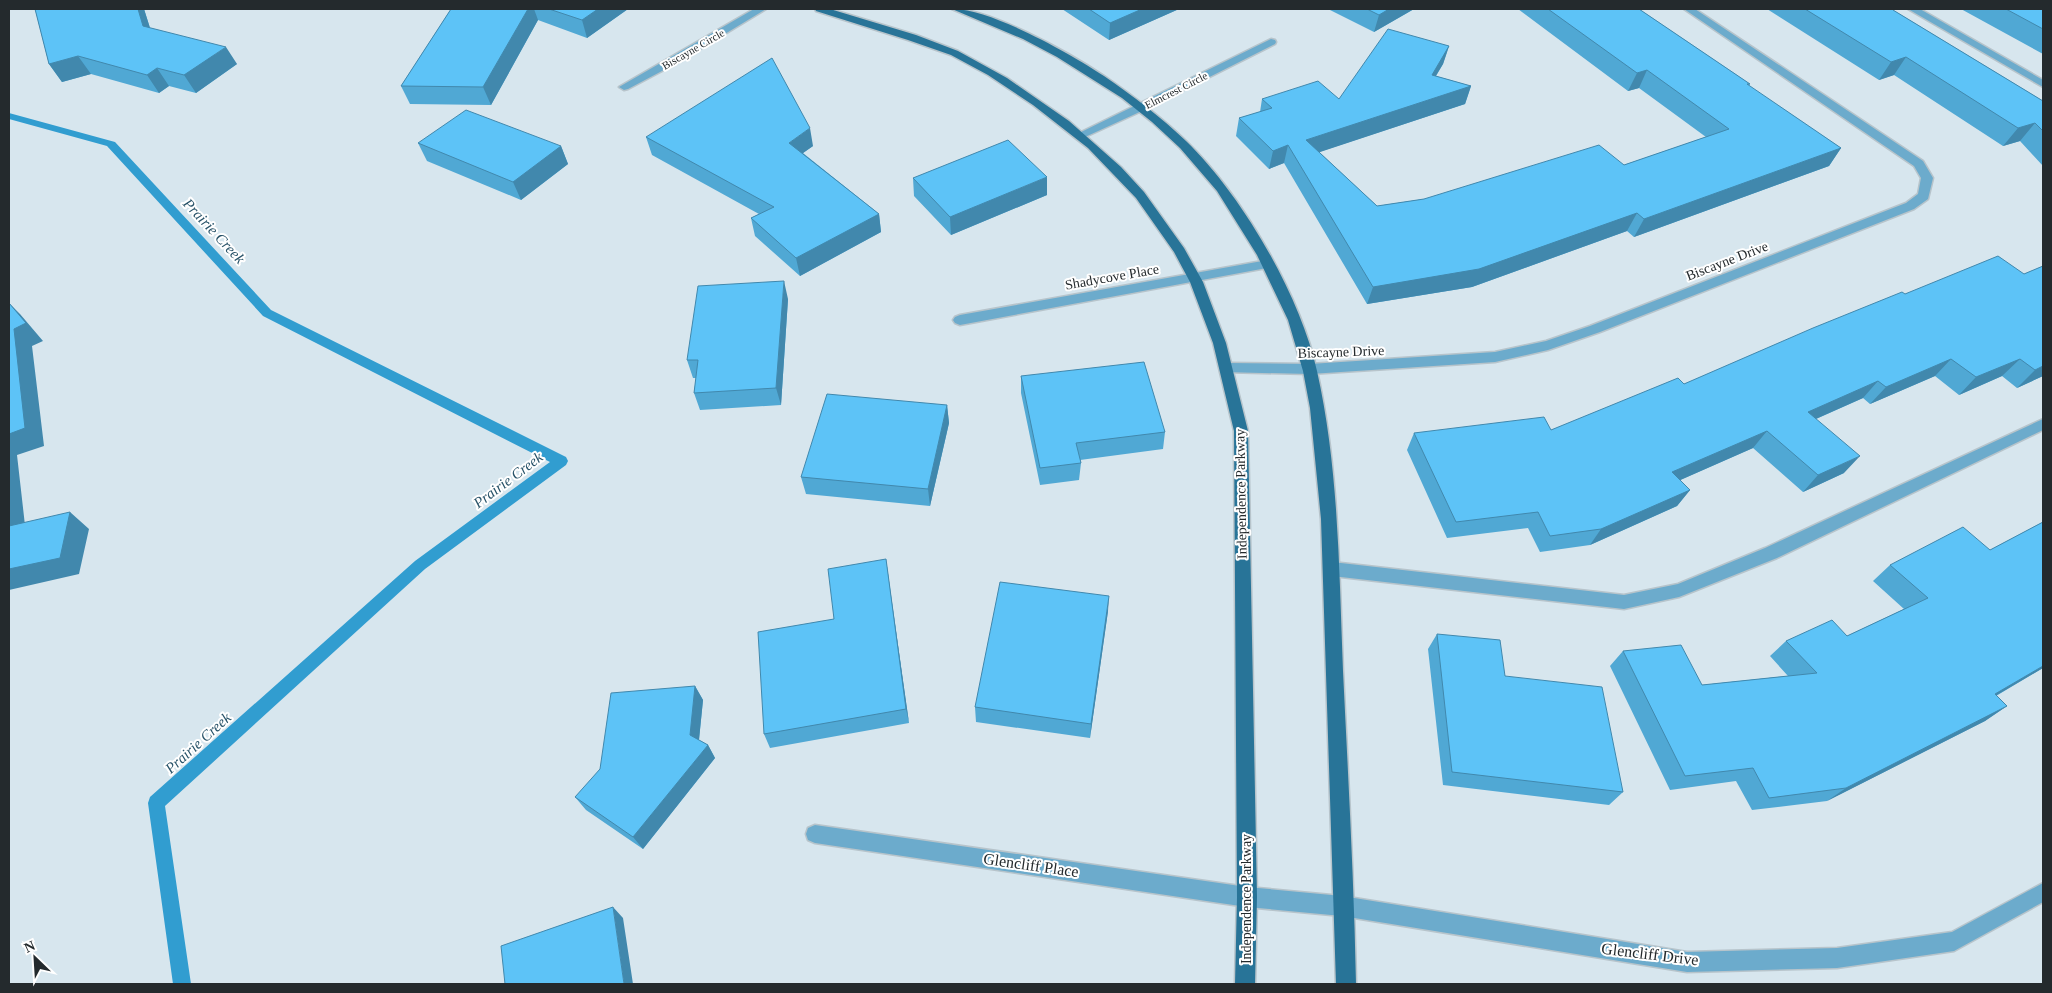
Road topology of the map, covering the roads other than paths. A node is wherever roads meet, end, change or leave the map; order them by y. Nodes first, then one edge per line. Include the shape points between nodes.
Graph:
1 (761, 9) edge
2 (820, 9) edge
3 (957, 9) edge
4 (1689, 9) edge
5 (1913, 9) edge
6 (1271, 42) dead end
7 (2043, 84) edge
8 (624, 87) dead end
9 (1140, 108) junction
10 (1081, 135) junction
11 (1268, 264) junction
12 (1194, 278) junction
13 (960, 320) dead end
14 (1228, 368) junction
15 (1310, 369) junction
16 (2043, 424) edge
17 (1332, 569) junction
18 (815, 834) dead end
19 (2043, 892) edge
20 (1247, 897) junction
21 (1342, 906) junction
22 (1245, 984) edge
23 (1346, 984) edge

1 - 8 street, Biscayne Circle
2 - 10 main road, Independence Parkway via 943,48 1015,88
3 - 9 main road via 990,20 1106,80
4 - 15 street, Biscayne Drive via 1919,164 1927,178 1924,196 1910,206 1548,345 1495,357
5 - 7 street
6 - 9 street, Elmcrest Circle
9 - 10 street, Elmcrest Circle
9 - 11 main road via 1178,140 1210,174
10 - 12 main road, Independence Parkway via 1120,171 1149,204
11 - 12 street, Shadycove Place
11 - 15 main road via 1292,314
12 - 13 street, Shadycove Place
12 - 14 main road, Independence Parkway via 1210,313
14 - 15 street, Biscayne Drive
14 - 20 main road, Independence Parkway via 1241,430
15 - 17 main road via 1324,462
16 - 17 street via 1771,552 1679,590 1624,602
17 - 21 main road
18 - 20 street, Glencliff Place
19 - 21 street, Glencliff Drive via 1954,940 1837,958 1687,962
20 - 21 street, Glencliff Drive
20 - 22 main road, Independence Parkway
21 - 23 main road

